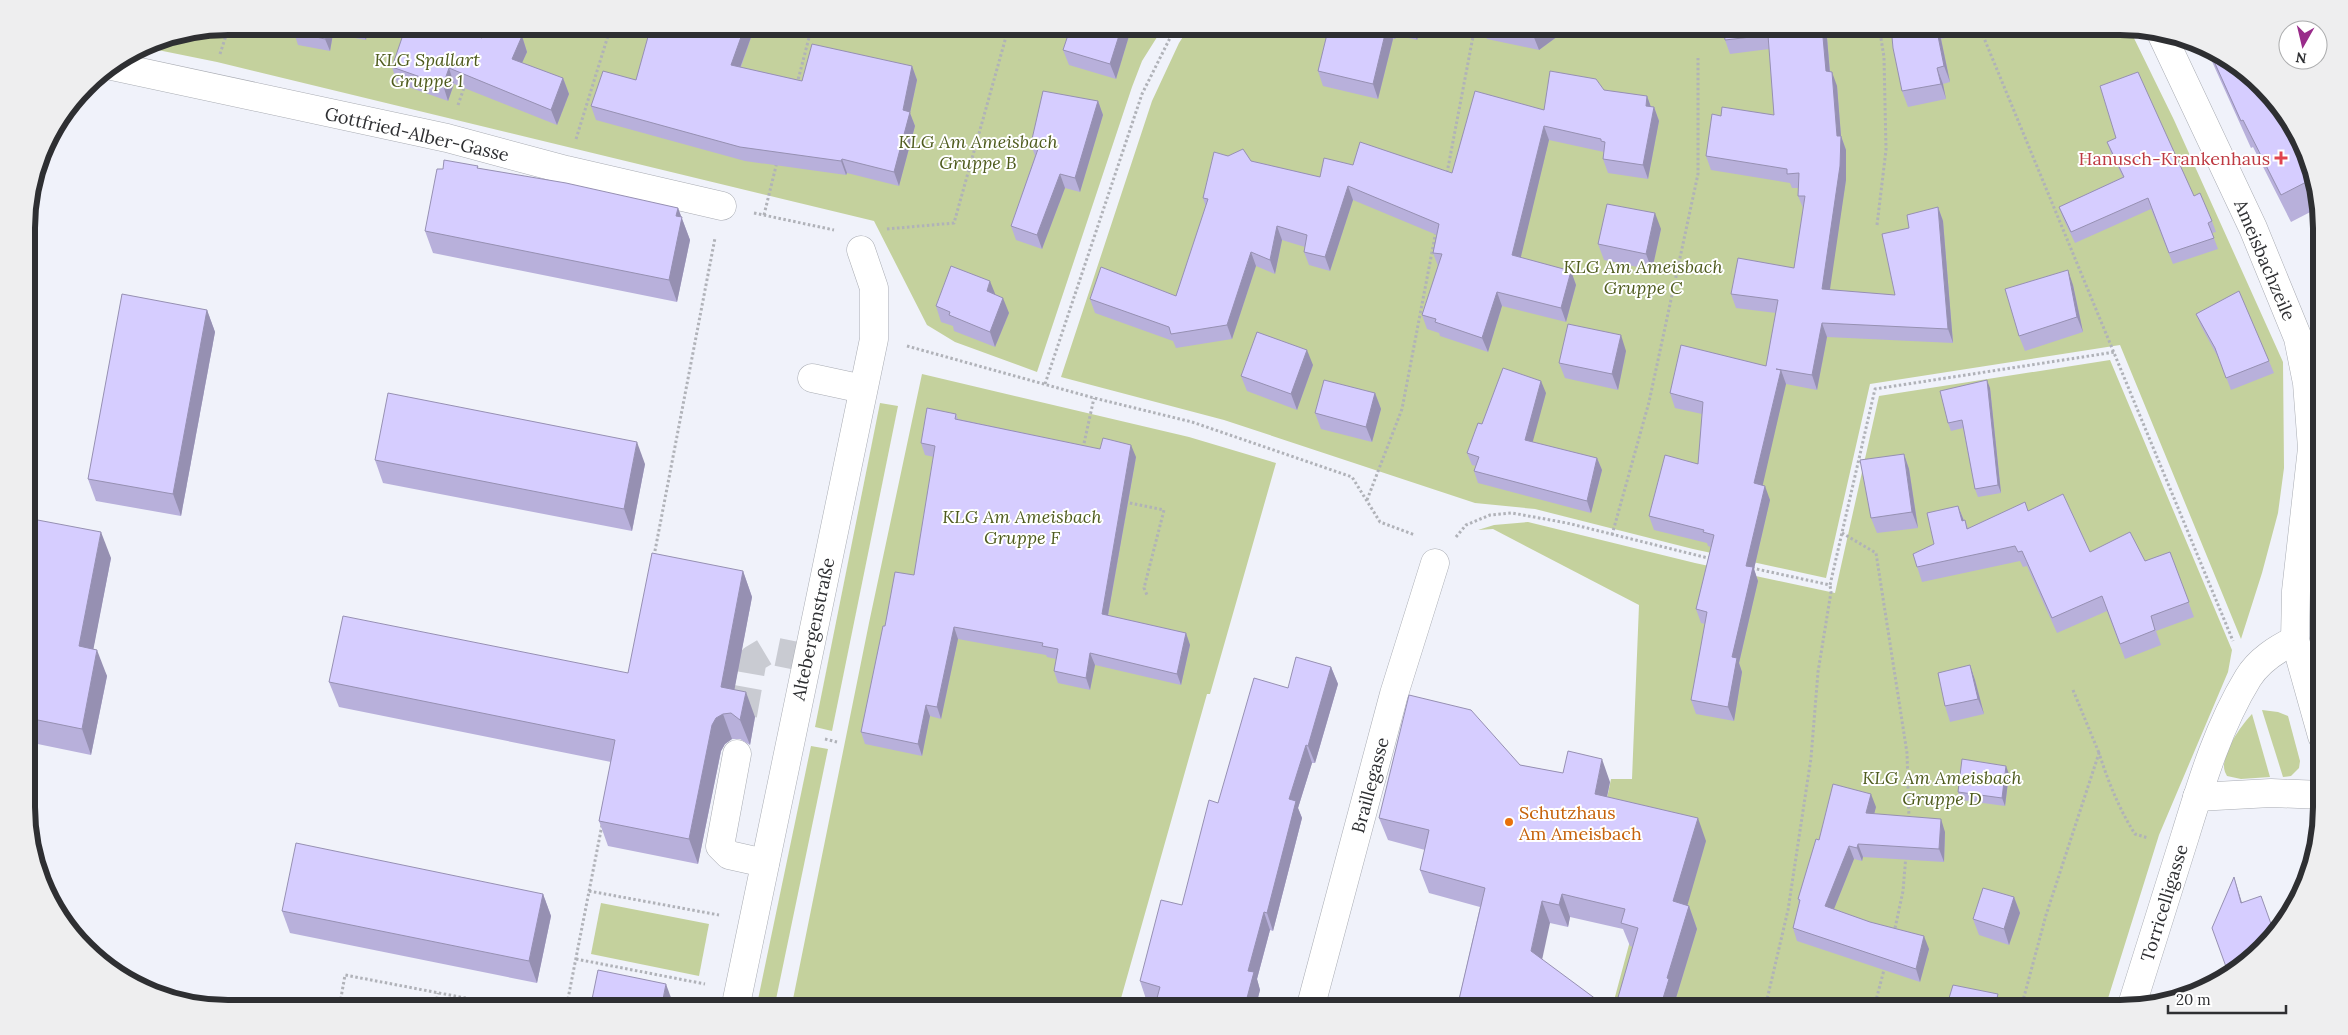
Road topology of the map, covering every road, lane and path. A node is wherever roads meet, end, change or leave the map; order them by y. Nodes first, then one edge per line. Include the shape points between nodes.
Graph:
1 (481, 35) edge
2 (608, 35) edge
3 (810, 35) edge
4 (1006, 35) edge
5 (1172, 35) edge
6 (1473, 35) edge
7 (1880, 35) edge
8 (1983, 35) edge
9 (2165, 41) edge
10 (478, 45) edge
11 (1698, 58) dead end
12 (121, 68) edge
13 (466, 82) edge
14 (795, 92) edge
15 (447, 138) junction
16 (778, 158) edge
17 (566, 170) junction
18 (1446, 180) edge
19 (722, 206) junction
20 (764, 215) junction
21 (1877, 225) dead end
22 (1437, 228) edge
23 (884, 230) dead end
24 (861, 250) joint
25 (874, 339) junction
26 (2115, 352) junction
27 (812, 378) dead end
28 (2313, 379) edge
29 (1045, 384) junction
30 (863, 389) junction
31 (1094, 398) junction
32 (2313, 415) edge
33 (1082, 452) edge
34 (1119, 500) edge
35 (1367, 501) junction
36 (1842, 534) junction
37 (1612, 535) junction
38 (654, 558) edge
39 (1713, 559) edge
40 (1435, 563) junction
41 (1742, 566) edge
42 (1830, 585) junction
43 (1148, 595) dead end
44 (2295, 640) junction
45 (2234, 643) dead end
46 (2073, 690) dead end
47 (2313, 704) edge
48 (2098, 753) junction
49 (737, 754) dead end
50 (2313, 795) edge
51 (2197, 797) junction
52 (602, 822) edge
53 (1909, 826) edge
54 (1907, 851) edge
55 (2177, 860) junction
56 (765, 863) junction
57 (589, 891) junction
58 (753, 921) junction
59 (1893, 936) edge
60 (576, 959) junction
61 (1885, 965) edge
62 (438, 993) junction
63 (341, 1000) edge
64 (437, 1000) edge
65 (475, 1000) edge
66 (568, 1000) edge
67 (737, 1000) edge
68 (1312, 1000) edge
69 (1767, 1000) edge
70 (1876, 1000) edge
71 (2023, 1000) edge
72 (2134, 1000) edge

1 - 10 path
2 - 17 path
3 - 14 path
4 - 23 path via 954,224
5 - 29 path via 1142,94
6 - 18 path
7 - 21 path via 1886,150
8 - 26 path
9 - 28 street, Ameisbachzeile via 2249,219
11 - 37 path via 1698,174 1648,402
12 - 15 street, Gottfried-Alber-Gasse
13 - 15 path
15 - 17 street, Gottfried-Alber-Gasse
16 - 20 path
17 - 19 street, Gottfried-Alber-Gasse
19 - 20 path
19 - 38 path
20 - 24 path via 852,234
22 - 35 path via 1402,408
24 - 25 street, Altebergenstraße via 874,288
25 - 29 path
25 - 30 street, Altebergenstraße
26 - 36 path via 1876,389
26 - 45 path
27 - 30 street
29 - 31 path
30 - 56 street, Altebergenstraße
31 - 33 path
31 - 35 path via 1192,422 1352,477
32 - 44 street, Ameisbachzeile via 2296,591
34 - 43 path via 1164,510 1144,588
35 - 40 path via 1380,522 1432,541
36 - 42 path
36 - 53 path via 1876,553 1907,753
37 - 39 path
37 - 40 path via 1533,516 1512,513 1490,515 1466,525
40 - 68 street, Braillegasse via 1394,694
41 - 42 path
42 - 69 path via 1811,758 1788,910
44 - 47 street, Ameisbachzeile
44 - 51 street, Torricelligasse via 2271,654 2248,676 2222,731
46 - 48 path
48 - 55 path via 2108,781 2135,834 2162,842
48 - 71 path via 2046,915
49 - 56 street via 720,846 729,856
50 - 51 street
51 - 55 street, Torricelligasse
52 - 57 path
54 - 59 path
55 - 72 street, Torricelligasse
56 - 58 street, Altebergenstraße
57 - 58 path
57 - 60 path
58 - 67 street, Altebergenstraße
60 - 66 path
60 - 67 path
61 - 70 path
62 - 63 path via 345,975
62 - 64 path
62 - 65 path

